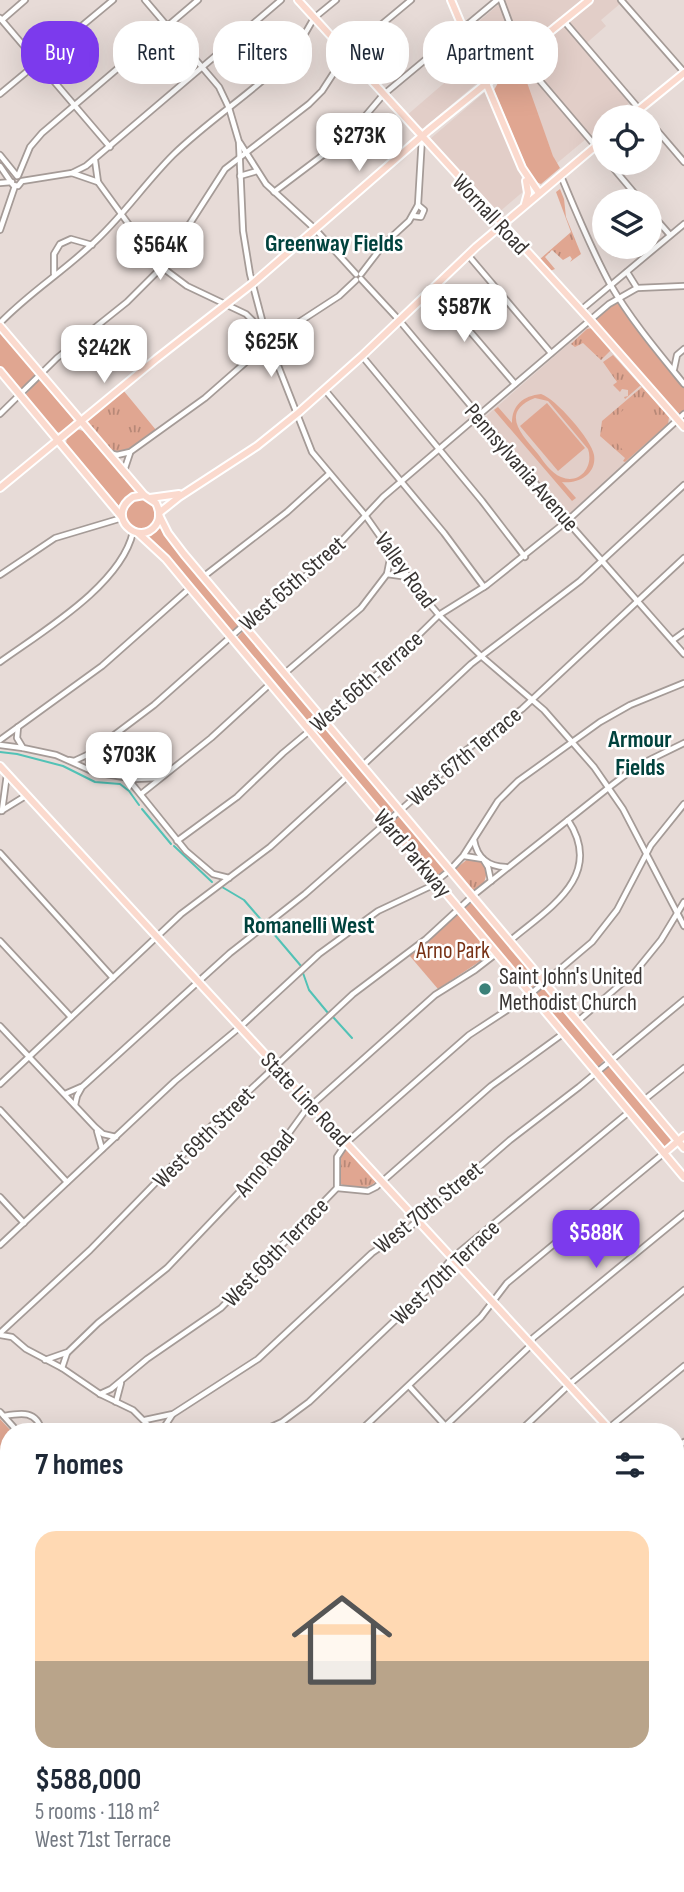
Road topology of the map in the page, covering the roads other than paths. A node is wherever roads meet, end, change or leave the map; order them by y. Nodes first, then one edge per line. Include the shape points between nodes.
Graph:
1 (25, 0) edge
2 (113, 0) edge
3 (145, 0) edge
4 (198, 0) edge
5 (281, 0) edge
6 (298, 0) edge
7 (336, 0) edge
8 (411, 0) edge
9 (451, 0) edge
10 (499, 0) edge
11 (589, 0) edge
12 (621, 0) edge
13 (314, 18) junction
14 (1, 20) edge
15 (88, 21) edge
16 (164, 21) edge
17 (174, 21) edge
18 (386, 21) edge
19 (460, 21) edge
20 (472, 21) edge
21 (508, 21) edge
22 (564, 21) junction
23 (558, 26) edge
24 (326, 32) edge
25 (21, 43) edge
26 (199, 62) edge
27 (423, 62) edge
28 (203, 67) junction
29 (684, 72) edge
30 (113, 73) edge
31 (21, 77) edge
32 (326, 83) edge
33 (57, 84) edge
34 (373, 84) edge
35 (486, 84) joint
36 (543, 84) edge
37 (0, 94) edge
38 (383, 95) junction
39 (75, 105) junction
40 (635, 105) edge
41 (645, 105) edge
42 (229, 108) junction
43 (662, 136) edge
44 (422, 137) junction
45 (239, 142) junction
46 (592, 142) edge
47 (110, 147) junction
48 (592, 149) edge
49 (246, 154) junction
50 (0, 155) edge
51 (239, 158) junction
52 (95, 160) junction
53 (684, 162) edge
54 (0, 166) edge
55 (257, 171) junction
56 (72, 173) junction
57 (525, 175) junction
58 (561, 175) junction
59 (619, 175) edge
60 (240, 176) junction
61 (19, 178) junction
62 (98, 182) junction
63 (0, 183) edge
64 (13, 183) junction
65 (631, 189) edge
66 (274, 192) junction
67 (539, 193) junction
68 (524, 205) junction
69 (123, 214) junction
70 (684, 224) edge
71 (501, 225) junction
72 (662, 226) edge
73 (315, 229) junction
74 (0, 230) edge
75 (670, 235) junction
76 (92, 245) junction
77 (467, 255) junction
78 (162, 267) junction
79 (627, 272) junction
80 (54, 275) junction
81 (359, 277) junction
82 (252, 284) junction
83 (611, 285) junction
84 (684, 286) edge
85 (433, 288) junction
86 (638, 288) junction
87 (618, 297) junction
88 (227, 304) junction
89 (580, 310) junction
90 (399, 320) junction
91 (590, 320) junction
92 (0, 324) edge
93 (266, 335) junction
94 (270, 341) junction
95 (684, 349) edge
96 (551, 353) junction
97 (661, 355) junction
98 (677, 355) junction
99 (362, 356) junction
100 (674, 371) junction
101 (0, 372) edge
102 (40, 374) junction
103 (515, 384) junction
104 (684, 384) edge
105 (325, 390) junction
106 (19, 394) junction
107 (0, 414) edge
108 (297, 414) junction
109 (684, 414) edge
110 (478, 416) junction
111 (677, 419) junction
112 (81, 422) junction
113 (684, 427) edge
114 (59, 440) junction
115 (439, 449) junction
116 (130, 452) junction
117 (108, 453) junction
118 (124, 473) junction
119 (329, 474) junction
120 (402, 481) junction
121 (684, 485) edge
122 (0, 488) edge
123 (191, 489) junction
124 (147, 497) junction
125 (159, 514) junction
126 (365, 515) junction
127 (122, 517) junction
128 (568, 521) junction
129 (136, 532) junction
130 (391, 553) junction
131 (525, 557) junction
132 (684, 558) edge
133 (603, 561) junction
134 (387, 574) junction
135 (0, 575) edge
136 (203, 577) junction
137 (409, 577) junction
138 (484, 587) junction
139 (190, 588) junction
140 (640, 601) junction
141 (439, 615) junction
142 (244, 625) junction
143 (684, 632) edge
144 (231, 637) junction
145 (673, 640) junction
146 (684, 654) edge
147 (481, 656) junction
148 (0, 662) edge
149 (285, 673) junction
150 (684, 683) edge
151 (270, 684) junction
152 (532, 699) junction
153 (324, 720) junction
154 (18, 727) junction
155 (309, 732) junction
156 (0, 740) edge
157 (575, 742) junction
158 (684, 743) edge
159 (0, 745) edge
160 (23, 748) junction
161 (89, 754) junction
162 (69, 760) junction
163 (0, 766) edge
164 (362, 766) junction
165 (94, 772) junction
166 (7, 774) junction
167 (163, 776) junction
168 (348, 776) junction
169 (127, 779) junction
170 (608, 788) junction
171 (141, 794) junction
172 (27, 795) junction
173 (684, 804) edge
174 (400, 810) junction
175 (1, 812) edge
176 (568, 820) junction
177 (386, 822) junction
178 (474, 839) junction
179 (177, 841) junction
180 (0, 853) edge
181 (646, 853) junction
182 (463, 856) junction
183 (483, 859) junction
184 (509, 867) junction
185 (450, 870) junction
186 (213, 874) junction
187 (229, 878) junction
188 (436, 881) junction
189 (491, 881) junction
190 (216, 887) junction
191 (473, 896) junction
192 (684, 902) edge
193 (459, 908) junction
194 (678, 912) junction
195 (684, 926) edge
196 (157, 936) junction
197 (511, 940) junction
198 (0, 941) edge
199 (496, 953) junction
200 (113, 978) junction
201 (198, 981) junction
202 (545, 982) junction
203 (531, 994) junction
204 (684, 1000) edge
205 (71, 1017) junction
206 (578, 1021) junction
207 (0, 1026) edge
208 (240, 1027) junction
209 (564, 1033) junction
210 (29, 1057) junction
211 (611, 1060) junction
212 (276, 1066) junction
213 (684, 1068) edge
214 (596, 1072) junction
215 (0, 1084) edge
216 (82, 1087) junction
217 (65, 1094) junction
218 (644, 1100) junction
219 (75, 1105) junction
220 (312, 1105) junction
221 (0, 1110) edge
222 (629, 1112) junction
223 (95, 1127) junction
224 (116, 1137) junction
225 (681, 1139) edge
226 (347, 1142) junction
227 (684, 1148) edge
228 (102, 1150) junction
229 (664, 1153) junction
230 (684, 1177) edge
231 (383, 1181) junction
232 (67, 1182) junction
233 (337, 1188) junction
234 (0, 1197) edge
235 (684, 1214) edge
236 (418, 1220) junction
237 (24, 1223) junction
238 (0, 1245) edge
239 (452, 1258) junction
240 (684, 1290) edge
241 (493, 1301) junction
242 (10, 1325) junction
243 (0, 1334) edge
244 (16, 1341) junction
245 (531, 1343) junction
246 (68, 1352) junction
247 (44, 1360) junction
248 (684, 1366) edge
249 (62, 1368) junction
250 (122, 1381) junction
251 (569, 1385) junction
252 (409, 1386) junction
253 (100, 1394) junction
254 (116, 1402) junction
255 (173, 1413) junction
256 (2, 1414) edge
257 (145, 1420) junction
258 (39, 1423) edge
259 (148, 1423) edge
260 (167, 1423) edge
261 (280, 1423) edge
262 (369, 1423) edge
263 (444, 1423) edge
264 (448, 1423) edge
265 (529, 1423) edge
266 (603, 1423) edge
267 (617, 1423) edge

1 - 14 street
2 - 15 street
3 - 16 street, Pennsylvania Avenue
4 - 17 street
5 - 28 street
6 - 13 main road, Wornall Road
7 - 13 street
8 - 18 street
9 - 19 main road
10 - 20 street
10 - 21 street
11 - 22 main road
12 - 29 street
13 - 24 main road, Wornall Road
13 - 42 street via 288,58
14 - 25 street
22 - 23 main road
22 - 40 street
26 - 28 street, Pennsylvania Avenue
27 - 38 street
28 - 42 street, Pennsylvania Avenue
28 - 47 street
29 - 41 main road
30 - 39 street
31 - 37 street
32 - 49 street via 316,98
33 - 39 street
34 - 38 main road, Wornall Road
35 - 44 main road
35 - 57 main road
36 - 46 street
38 - 44 main road, Wornall Road
38 - 66 street via 345,137
39 - 47 street
39 - 61 street via 34,142
42 - 45 street, Pennsylvania Avenue
42 - 69 street via 171,157
43 - 53 street
44 - 71 main road, Wornall Road
44 - 73 main road
44 - 81 street via 418,205
45 - 49 street, Pennsylvania Avenue
45 - 51 street, Pennsylvania Avenue
47 - 52 street
48 - 58 main road
49 - 51 street
49 - 55 street, Pennsylvania Avenue
50 - 61 street
51 - 60 street, Valley Road
51 - 78 street via 216,179
52 - 56 street
52 - 62 street
54 - 64 street
55 - 60 street
55 - 66 street, Pennsylvania Avenue
56 - 61 street
56 - 62 street
57 - 67 main road
57 - 68 main road via 528,193
58 - 67 main road
58 - 83 street
59 - 65 street
60 - 82 street, Valley Road
61 - 64 street
61 - 64 street via 20,186
62 - 69 street
63 - 64 street
64 - 74 street
66 - 73 street, Pennsylvania Avenue
67 - 68 main road
68 - 71 main road
69 - 76 street
69 - 78 street
70 - 75 street
71 - 77 main road
71 - 89 main road, Wornall Road
72 - 75 street
73 - 81 street, Pennsylvania Avenue
73 - 82 main road
75 - 79 street
76 - 80 street
76 - 80 street via 71,239 60,244 54,254
77 - 85 main road
77 - 96 street
78 - 88 street via 187,286
78 - 102 street
79 - 83 street
79 - 86 street
80 - 92 street
81 - 90 street, Pennsylvania Avenue
81 - 94 street via 339,296
82 - 88 main road
82 - 93 street, Valley Road
83 - 87 street
83 - 89 street
84 - 86 street
85 - 90 main road
85 - 103 street
86 - 87 street, West 65th Street
87 - 91 street, West 65th Street
87 - 97 street
88 - 93 street via 246,314
88 - 112 main road
89 - 91 main road, Wornall Road
90 - 99 main road
90 - 110 street, Pennsylvania Avenue
91 - 96 street, West 65th Street
91 - 111 main road, Wornall Road
92 - 102 main road
93 - 94 street, Valley Road
94 - 108 street, Valley Road
94 - 116 street via 205,398
95 - 98 street
96 - 103 street, West 65th Street
97 - 98 street
97 - 100 street
98 - 100 street
99 - 105 main road
99 - 115 street
100 - 104 street
101 - 106 main road
102 - 106 street
102 - 112 main road
103 - 110 street, West 65th Street
105 - 108 main road
105 - 120 street
106 - 107 street
106 - 114 main road
108 - 119 street, Valley Road via 312,452
108 - 123 main road
109 - 111 street, West 66th Terrace
110 - 115 street, West 65th Street
110 - 128 street, Pennsylvania Avenue
111 - 113 main road, Wornall Road
111 - 128 street, West 66th Terrace
112 - 114 main road
112 - 117 main road
114 - 122 main road
114 - 127 main road
115 - 120 street, West 65th Street
115 - 131 street
116 - 117 street
116 - 118 street
117 - 118 main road
118 - 124 main road
119 - 126 street, Valley Road
119 - 136 street
120 - 126 street, West 65th Street
120 - 138 street
121 - 133 street
123 - 124 main road
123 - 125 main road
124 - 125 main road via 156,503
124 - 127 main road via 128,500
125 - 129 main road via 153,529
125 - 136 main road, Ward Parkway
126 - 130 street, Valley Road
126 - 142 street, West 65th Street via 319,565
127 - 129 main road
127 - 135 street via 55,538
128 - 131 street, West 66th Terrace
128 - 133 street, Pennsylvania Avenue
129 - 139 main road, Ward Parkway
129 - 148 street via 98,586
130 - 134 street
130 - 137 street, Valley Road
131 - 138 street, West 66th Terrace
132 - 140 street, West 67th Terrace
133 - 140 street, Pennsylvania Avenue
133 - 147 street
134 - 137 street
134 - 149 street via 360,608
136 - 142 main road, Ward Parkway
137 - 141 street, Valley Road
138 - 141 street, West 66th Terrace
139 - 144 main road, Ward Parkway
139 - 154 street via 102,666
140 - 145 street, Pennsylvania Avenue
140 - 152 street, West 67th Terrace
141 - 147 street, Valley Road
141 - 153 street, West 66th Terrace
142 - 144 street, West 65th Street
142 - 149 main road, Ward Parkway
143 - 145 street
144 - 151 main road, Ward Parkway
144 - 161 street, West 65th Street via 155,705
145 - 146 street, Pennsylvania Avenue
147 - 152 street, Valley Road
147 - 164 street
149 - 153 main road, Ward Parkway
150 - 157 street via 630,705
151 - 155 main road, Ward Parkway
151 - 167 street
152 - 157 street, Valley Road
152 - 174 street, West 67th Terrace
153 - 155 street, West 66th Terrace
153 - 164 main road, Ward Parkway
154 - 156 street
154 - 160 street via 16,738
155 - 168 main road, Ward Parkway
155 - 179 street, West 66th Terrace via 236,797
157 - 170 street, Valley Road
157 - 178 street via 506,792
158 - 170 street, West 69th Street via 637,766
159 - 160 street
160 - 162 street
161 - 162 street, West 65th Street
161 - 165 street
162 - 165 street
163 - 166 main road, State Line Road
164 - 174 main road, Ward Parkway
165 - 169 street
166 - 172 main road, State Line Road
166 - 175 street
167 - 169 street
167 - 171 street
168 - 177 main road, Ward Parkway
168 - 187 street
169 - 171 street
170 - 176 street, West 69th Street
170 - 181 street, Valley Road
171 - 179 street
172 - 175 street
172 - 196 main road, State Line Road
173 - 181 street
174 - 177 street, West 67th Terrace
174 - 185 main road, Ward Parkway
176 - 184 street, West 69th Street
176 - 197 street via 580,845 576,877 562,897
177 - 188 main road, Ward Parkway
177 - 201 street, West 67th Terrace
178 - 182 street
178 - 183 street
179 - 186 street
180 - 200 street
181 - 194 street, Valley Road
181 - 202 street via 609,923
182 - 183 street
182 - 185 street
183 - 184 street
183 - 189 street
184 - 189 street, West 69th Street
185 - 188 street
185 - 191 main road, Ward Parkway
186 - 187 street
186 - 190 street
187 - 190 street
188 - 193 main road, Ward Parkway
188 - 208 street via 378,911 334,942
189 - 191 street, West 69th Street
190 - 196 street
191 - 193 street, West 69th Street
191 - 197 main road, Ward Parkway
192 - 194 street
193 - 199 main road, Ward Parkway
193 - 212 street, West 69th Street via 353,994
194 - 195 street, Valley Road
194 - 206 street via 635,972
196 - 200 street
196 - 201 main road, State Line Road
197 - 202 main road, Ward Parkway
198 - 205 street
199 - 203 main road, Ward Parkway
199 - 220 street, Arno Road via 435,995
200 - 205 street
201 - 208 main road, State Line Road
201 - 216 street, West 67th Terrace
202 - 203 street
202 - 206 main road, Ward Parkway
203 - 209 main road, Ward Parkway
203 - 226 street via 470,1035
204 - 211 street, West 70th Street
205 - 210 street
206 - 211 main road, Ward Parkway
207 - 210 street
208 - 212 main road, State Line Road
208 - 224 street
209 - 214 main road, Ward Parkway
209 - 231 street via 491,1086
210 - 215 street
210 - 217 street
211 - 214 street, West 70th Street
211 - 218 main road, Ward Parkway
212 - 220 main road, State Line Road
212 - 242 street, West 69th Street
213 - 218 street
214 - 222 main road, Ward Parkway
214 - 236 street, West 70th Street
216 - 217 street, West 67th Terrace
216 - 219 street, West 67th Terrace
217 - 219 street
218 - 225 main road, Ward Parkway
219 - 223 street
220 - 226 main road, State Line Road
220 - 246 street, Arno Road via 268,1162 174,1261
221 - 232 street
222 - 229 main road, Ward Parkway
222 - 239 street, West 70th Terrace
223 - 224 street
223 - 228 street
224 - 228 street
225 - 227 main road, Ward Parkway
225 - 229 main road
226 - 231 main road, State Line Road
226 - 233 street, West 69th Terrace via 337,1157
228 - 232 street
229 - 230 main road, Ward Parkway
229 - 241 street via 533,1260
231 - 233 street via 368,1191
231 - 236 main road, State Line Road
232 - 237 street
233 - 250 street, West 69th Terrace via 221,1308
234 - 237 street
235 - 245 street
236 - 239 main road, State Line Road
236 - 255 street, West 70th Street via 372,1253 258,1359
237 - 238 street
239 - 241 main road, State Line Road
239 - 261 street, West 70th Terrace via 427,1290 309,1402
240 - 251 street
241 - 245 main road, State Line Road
241 - 252 street
242 - 243 street, West 69th Street
242 - 244 street
243 - 244 street
244 - 247 street
245 - 251 main road, State Line Road
245 - 264 street
246 - 247 street, Arno Road
246 - 249 street, Arno Road
247 - 249 street
248 - 267 street
249 - 253 street
250 - 253 street, West 69th Terrace
250 - 254 street
251 - 265 street
251 - 266 main road, State Line Road
252 - 262 street
252 - 263 street
253 - 254 street
254 - 257 street
255 - 257 street, West 70th Street
255 - 260 street, West 70th Street
256 - 258 street via 25,1413
257 - 259 street

